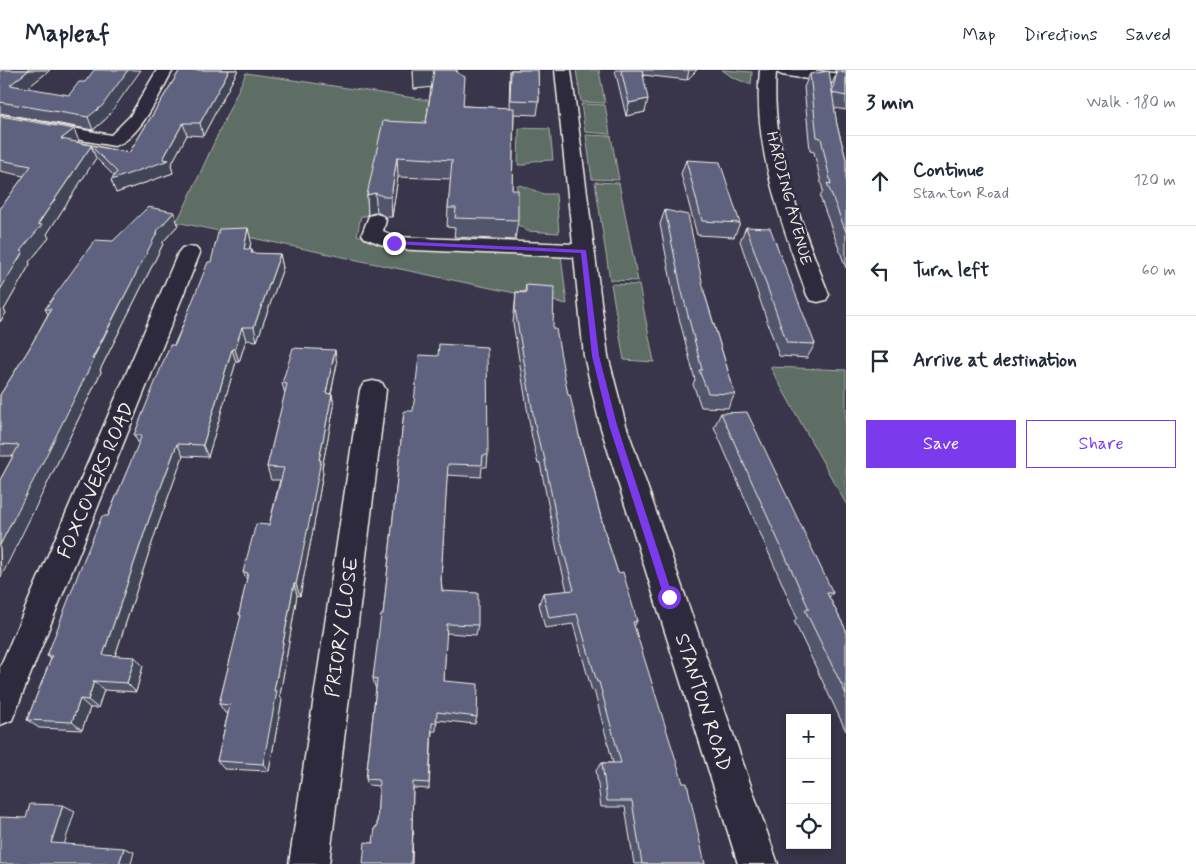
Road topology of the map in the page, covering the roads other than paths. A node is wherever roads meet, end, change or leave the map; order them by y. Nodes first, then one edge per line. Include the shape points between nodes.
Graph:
1 (165, 70) edge
2 (563, 70) edge
3 (768, 70) edge
4 (782, 70) edge
5 (812, 72) edge
6 (846, 80) edge
7 (0, 120) edge
8 (376, 220) dead end
9 (584, 251) junction
10 (190, 253) dead end
11 (818, 295) dead end
12 (373, 390) dead end
13 (0, 708) edge
14 (309, 864) edge
15 (758, 864) edge

1 - 7 street via 132,124 114,142
2 - 9 street, STANTON ROAD
3 - 11 street, HARDING AVENUE via 766,103 774,152 797,239
4 - 5 street
5 - 6 street
8 - 9 street via 372,234 394,243
9 - 15 street, STANTON ROAD via 596,356 613,425
10 - 13 street, FOXCOVERS ROAD
12 - 14 street, PRIORY CLOSE

